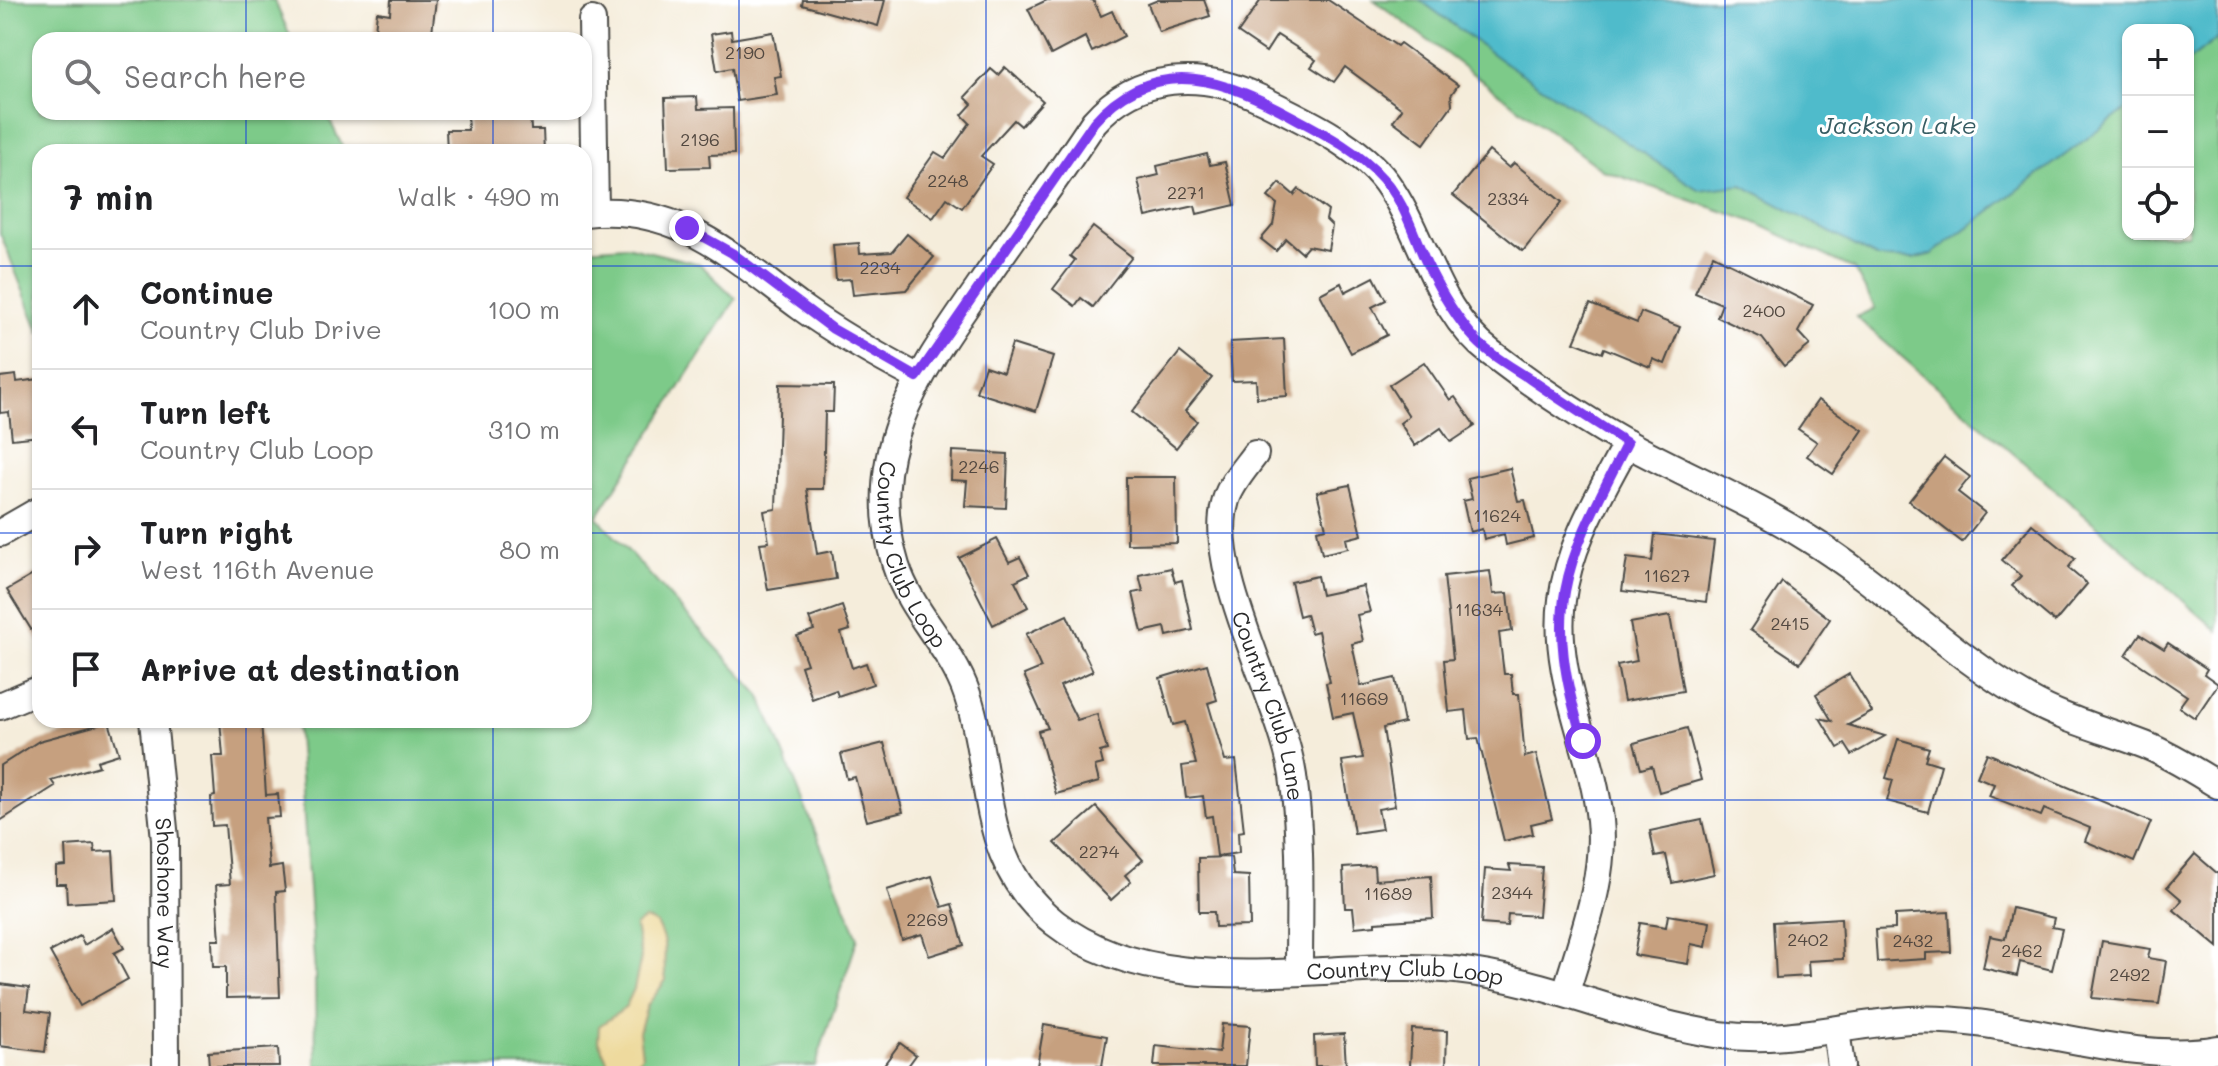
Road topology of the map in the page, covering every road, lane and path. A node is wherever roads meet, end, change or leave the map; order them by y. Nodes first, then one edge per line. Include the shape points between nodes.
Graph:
1 (592, 20) dead end
2 (592, 32) edge
3 (590, 120) edge
4 (590, 144) edge
5 (592, 212) edge
6 (917, 377) junction
7 (1627, 443) junction
8 (1255, 454) dead end
9 (32, 515) edge
10 (0, 533) edge
11 (32, 692) edge
12 (0, 706) edge
13 (154, 728) edge
14 (2218, 785) edge
15 (1299, 971) junction
16 (1566, 992) junction
17 (1836, 1030) junction
18 (2218, 1049) edge
19 (159, 1065) edge
20 (1841, 1066) edge

1 - 2 street
3 - 4 street
5 - 6 street via 632,212 700,234 833,329
6 - 7 street, Country Club Loop via 1104,111 1151,84 1209,79 1257,97 1352,151 1383,178 1400,203 1427,265 1479,343
6 - 15 street, Country Club Loop via 888,467 890,543 905,589 948,652 966,691 995,836 1022,892 1054,922 1111,952 1194,971
7 - 14 street, Country Club Loop via 1807,537 1863,575 1951,649 2027,699 2149,747
7 - 16 street via 1572,556 1562,598 1563,664 1596,793 1601,845 1595,892
8 - 15 street, Country Club Lane via 1226,499 1223,527 1236,605 1272,697 1293,775
9 - 10 street
11 - 12 street
13 - 19 street, Shoshone Way via 165,839
15 - 16 street, Country Club Loop via 1458,970
16 - 17 street, Country Club Loop via 1650,1021 1727,1036
17 - 18 street, Country Club Loop via 1914,1020 1958,1022 2087,1056 2135,1062 2188,1060
17 - 20 street

